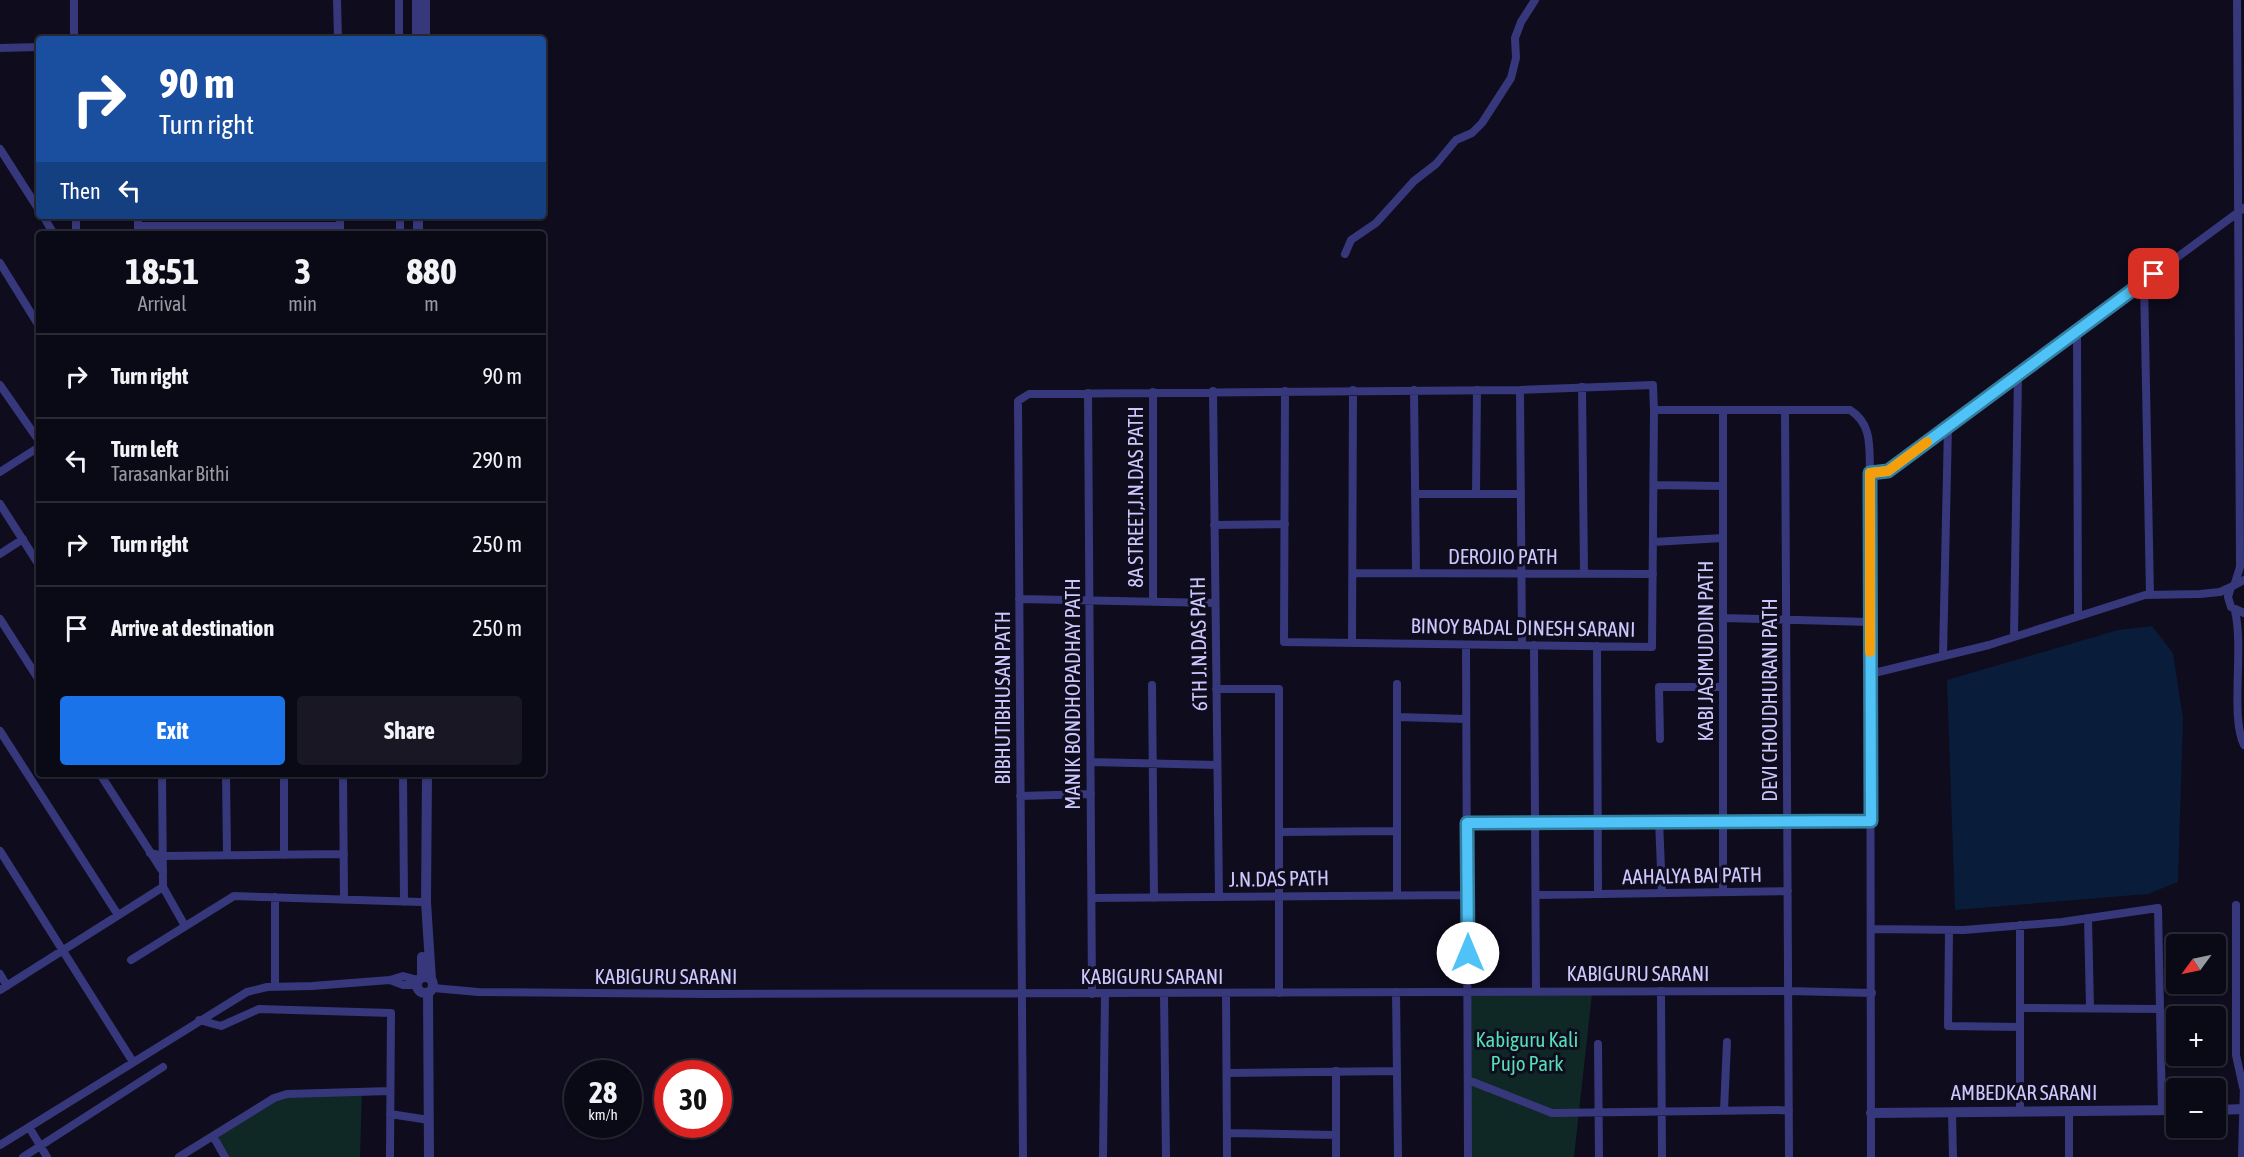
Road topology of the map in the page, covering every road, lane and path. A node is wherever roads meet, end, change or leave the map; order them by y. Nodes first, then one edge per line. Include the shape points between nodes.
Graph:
1 (74, 0) edge
2 (337, 0) edge
3 (399, 0) edge
4 (417, 0) edge
5 (425, 0) edge
6 (1535, 0) edge
7 (2237, 0) edge
8 (72, 36) edge
9 (338, 36) edge
10 (399, 36) edge
11 (417, 36) edge
12 (425, 36) edge
13 (36, 47) edge
14 (0, 48) edge
15 (0, 149) edge
16 (36, 205) edge
17 (2241, 211) edge
18 (138, 230) edge
19 (340, 230) edge
20 (1345, 254) dead end
21 (0, 263) edge
22 (2241, 269) edge
23 (2144, 281) junction
24 (36, 321) edge
25 (2077, 331) junction
26 (2018, 374) junction
27 (1582, 387) junction
28 (1, 388) edge
29 (1353, 390) junction
30 (1414, 390) junction
31 (1478, 390) junction
32 (1520, 390) junction
33 (1213, 391) junction
34 (1285, 391) junction
35 (1153, 392) junction
36 (1088, 393) junction
37 (1654, 410) junction
38 (1723, 410) junction
39 (1785, 410) junction
40 (1948, 426) junction
41 (36, 442) edge
42 (36, 449) edge
43 (0, 472) edge
44 (1870, 473) junction
45 (1654, 484) junction
46 (1723, 486) junction
47 (1415, 494) junction
48 (1476, 494) junction
49 (1521, 494) junction
50 (0, 504) edge
51 (1285, 524) junction
52 (1214, 525) junction
53 (1723, 538) junction
54 (23, 539) junction
55 (1653, 542) junction
56 (0, 554) edge
57 (36, 560) edge
58 (1353, 573) junction
59 (1416, 573) junction
60 (1521, 574) junction
61 (1584, 574) junction
62 (1653, 574) junction
63 (2237, 583) edge
64 (2200, 594) junction
65 (2150, 595) junction
66 (1019, 599) junction
67 (1090, 600) junction
68 (1153, 601) junction
69 (1215, 603) junction
70 (2237, 610) edge
71 (2078, 615) junction
72 (1723, 618) junction
73 (0, 619) edge
74 (1786, 620) junction
75 (1870, 622) junction
76 (2013, 637) junction
77 (1352, 643) junction
78 (1466, 645) junction
79 (1522, 645) junction
80 (1534, 645) junction
81 (1597, 646) junction
82 (1943, 656) junction
83 (1870, 674) junction
84 (36, 675) edge
85 (1397, 684) dead end
86 (1152, 685) dead end
87 (1723, 687) junction
88 (1216, 690) junction
89 (1397, 717) junction
90 (1466, 719) junction
91 (0, 731) edge
92 (1660, 739) dead end
93 (2244, 745) edge
94 (1091, 762) junction
95 (1153, 764) junction
96 (1217, 765) junction
97 (102, 777) edge
98 (162, 777) edge
99 (226, 777) edge
100 (284, 777) edge
101 (344, 777) edge
102 (403, 777) edge
103 (420, 777) edge
104 (427, 777) edge
105 (1091, 794) junction
106 (1020, 796) junction
107 (1659, 820) junction
108 (1536, 821) junction
109 (1597, 821) junction
110 (1871, 821) junction
111 (1787, 822) junction
112 (1467, 823) junction
113 (1723, 823) junction
114 (1397, 831) junction
115 (1279, 832) junction
116 (0, 851) edge
117 (150, 853) junction
118 (344, 854) junction
119 (227, 855) junction
120 (284, 855) junction
121 (163, 856) junction
122 (163, 872) junction
123 (162, 887) junction
124 (1788, 891) junction
125 (1723, 892) junction
126 (1662, 893) junction
127 (1598, 894) junction
128 (1397, 895) junction
129 (1467, 895) junction
130 (1536, 895) junction
131 (275, 897) junction
132 (1219, 897) junction
133 (1279, 897) junction
134 (1092, 898) junction
135 (1154, 898) junction
136 (344, 900) junction
137 (404, 902) junction
138 (421, 902) junction
139 (2236, 905) dead end
140 (118, 915) junction
141 (2088, 918) junction
142 (2240, 924) edge
143 (2020, 925) junction
144 (185, 926) junction
145 (1871, 930) junction
146 (1949, 930) junction
147 (62, 950) junction
148 (131, 960) dead end
149 (0, 974) edge
150 (425, 985) junction
151 (275, 987) junction
152 (4, 988) edge
153 (1468, 991) junction
154 (1536, 991) junction
155 (1661, 991) junction
156 (1788, 991) junction
157 (1396, 992) junction
158 (1226, 993) junction
159 (1279, 993) junction
160 (1872, 993) junction
161 (1092, 994) junction
162 (1105, 994) junction
163 (1164, 994) junction
164 (1023, 995) junction
165 (2020, 1008) junction
166 (2090, 1008) junction
167 (2160, 1009) junction
168 (199, 1020) junction
169 (2020, 1027) junction
170 (1726, 1042) dead end
171 (1598, 1044) dead end
172 (133, 1062) junction
173 (163, 1067) dead end
174 (1336, 1071) junction
175 (1397, 1071) junction
176 (1227, 1073) junction
177 (1468, 1080) junction
178 (2244, 1086) edge
179 (390, 1091) junction
180 (2243, 1109) edge
181 (1662, 1110) junction
182 (1724, 1110) junction
183 (1789, 1110) junction
184 (2162, 1110) junction
185 (2166, 1110) edge
186 (2226, 1110) edge
187 (1599, 1111) junction
188 (2020, 1111) junction
189 (2068, 1111) junction
190 (1952, 1112) junction
191 (1871, 1113) junction
192 (390, 1114) junction
193 (429, 1120) junction
194 (29, 1127) junction
195 (1227, 1133) junction
196 (1336, 1135) junction
197 (213, 1136) junction
198 (0, 1145) edge
199 (40, 1146) junction
200 (23, 1157) edge
201 (47, 1157) edge
202 (179, 1157) edge
203 (225, 1157) edge
204 (390, 1157) edge
205 (429, 1157) edge
206 (1023, 1157) edge
207 (1103, 1157) edge
208 (1166, 1157) edge
209 (1227, 1157) edge
210 (1336, 1157) edge
211 (1398, 1157) edge
212 (1468, 1157) edge
213 (1599, 1157) edge
214 (1662, 1157) edge
215 (1789, 1157) edge
216 (1871, 1157) edge
217 (1953, 1157) edge
218 (2069, 1157) edge
219 (2242, 1157) edge

1 - 8 street
2 - 9 street
3 - 10 street
4 - 11 street
5 - 12 street
6 - 20 street via 1515,38 1511,78 1482,123 1456,140 1376,223 1351,240
7 - 17 street
13 - 14 street
15 - 16 street
17 - 22 street
17 - 23 street
18 - 19 street
21 - 24 street
22 - 63 street
23 - 25 street
23 - 65 street
25 - 26 street
25 - 71 street
26 - 40 street
26 - 76 street
27 - 32 street
27 - 37 street, BINOY BADAL DINESH SARANI via 1653,385
27 - 61 street
28 - 41 street
29 - 30 street
29 - 34 street
29 - 58 street
30 - 31 street
30 - 47 street
31 - 32 street
31 - 48 street
32 - 49 street
33 - 34 street
33 - 35 street
33 - 52 street, 6TH J.N.DAS PATH
34 - 51 street, BINOY BADAL DINESH SARANI
35 - 36 street
35 - 68 street, 8A STREET,J.N.DAS PATH
36 - 66 street, BIBHUTIBHUSAN PATH via 1029,394 1018,401
36 - 67 street, MANIK BONDHOPADHAY PATH
37 - 38 street
37 - 45 street, BINOY BADAL DINESH SARANI
38 - 39 street
38 - 46 street, KABI JASIMUDDIN PATH
39 - 44 street via 1850,410 1862,417
39 - 74 street, DEVI CHOUDHURANI PATH
40 - 44 street via 1888,471
40 - 82 street
42 - 43 street
44 - 75 street
45 - 46 street
45 - 55 street, BINOY BADAL DINESH SARANI
46 - 53 street, KABI JASIMUDDIN PATH
47 - 48 street
47 - 59 street
48 - 49 street
49 - 60 street
50 - 54 street
51 - 52 street
51 - 77 street, BINOY BADAL DINESH SARANI via 1284,642
52 - 69 street, 6TH J.N.DAS PATH
53 - 55 street
53 - 72 street, KABI JASIMUDDIN PATH
54 - 56 street
54 - 57 street
55 - 62 street, BINOY BADAL DINESH SARANI
58 - 59 street, DEROJIO PATH
58 - 77 street
59 - 60 street, DEROJIO PATH
60 - 61 street, DEROJIO PATH
60 - 79 street
61 - 62 street, DEROJIO PATH
62 - 81 street, BINOY BADAL DINESH SARANI via 1652,647
63 - 64 street via 2220,592
63 - 70 street via 2228,597
64 - 65 street
64 - 70 street
65 - 71 street
66 - 67 street
66 - 106 street, BIBHUTIBHUSAN PATH
67 - 68 street
67 - 94 street, MANIK BONDHOPADHAY PATH
68 - 69 street
69 - 88 street, 6TH J.N.DAS PATH
70 - 93 street via 2239,727
71 - 76 street
72 - 74 street
72 - 87 street, KABI JASIMUDDIN PATH
73 - 84 street
74 - 75 street
74 - 111 street, DEVI CHOUDHURANI PATH
75 - 83 street
76 - 82 street
77 - 78 street, BINOY BADAL DINESH SARANI
78 - 79 street, BINOY BADAL DINESH SARANI
78 - 90 street
79 - 80 street, BINOY BADAL DINESH SARANI
80 - 81 street, BINOY BADAL DINESH SARANI
80 - 108 street
81 - 109 street, AAHALYA BAI PATH
82 - 83 street
83 - 110 street
85 - 89 street
86 - 95 street
87 - 92 street via 1659,687
87 - 113 street, KABI JASIMUDDIN PATH
88 - 96 street, 6TH J.N.DAS PATH
88 - 115 street via 1279,689
89 - 90 street
89 - 114 street
90 - 112 street
91 - 140 street
94 - 95 street
94 - 105 street, MANIK BONDHOPADHAY PATH
95 - 96 street
95 - 135 street
96 - 132 street, 6TH J.N.DAS PATH
97 - 117 street
98 - 121 street
99 - 119 street
100 - 120 street
101 - 118 street
102 - 137 street
103 - 138 street
104 - 150 street
105 - 106 street
105 - 134 street, MANIK BONDHOPADHAY PATH
106 - 164 street, BIBHUTIBHUSAN PATH
107 - 109 street
107 - 113 street
107 - 126 street
108 - 109 street
108 - 112 street
108 - 130 street
109 - 127 street, AAHALYA BAI PATH
110 - 111 street
110 - 145 street
111 - 113 street
111 - 124 street, DEVI CHOUDHURANI PATH
112 - 129 street
113 - 125 street, KABI JASIMUDDIN PATH
114 - 115 street
114 - 128 street
115 - 133 street
116 - 147 street
117 - 121 street
117 - 122 street
118 - 120 street
118 - 136 street
119 - 120 street
119 - 121 street
121 - 122 street
122 - 123 street
123 - 140 street
123 - 144 street
124 - 125 street, AAHALYA BAI PATH
124 - 156 street, DEVI CHOUDHURANI PATH
125 - 126 street, AAHALYA BAI PATH
126 - 127 street, AAHALYA BAI PATH
127 - 130 street, AAHALYA BAI PATH
128 - 129 street, J.N.DAS PATH
128 - 133 street, J.N.DAS PATH
129 - 153 street
130 - 154 street
131 - 136 street
131 - 144 street via 234,896
131 - 151 street
132 - 133 street, J.N.DAS PATH
132 - 135 street, J.N.DAS PATH
133 - 159 street
134 - 135 street, J.N.DAS PATH
134 - 161 street, MANIK BONDHOPADHAY PATH
136 - 137 street
137 - 138 street
138 - 150 street
139 - 142 street
140 - 147 street
141 - 143 street
141 - 166 street
141 - 167 street via 2158,908
142 - 178 street via 2236,1055
143 - 146 street
143 - 165 street
144 - 148 street
145 - 146 street
145 - 160 street
146 - 169 street via 1948,1026
147 - 152 street
147 - 172 street
149 - 152 street
150 - 151 street, KABIGURU SARANI via 403,985 390,980
150 - 164 street, KABIGURU SARANI via 444,984 456,990
150 - 193 street
151 - 168 street, KABIGURU SARANI via 248,992
153 - 154 street, KABIGURU SARANI
153 - 157 street, KABIGURU SARANI
153 - 177 street
154 - 155 street, KABIGURU SARANI
155 - 156 street, KABIGURU SARANI
155 - 181 street
156 - 160 street, KABIGURU SARANI
156 - 183 street, DEVI CHOUDHURANI PATH
157 - 159 street, KABIGURU SARANI
157 - 175 street
158 - 159 street, KABIGURU SARANI
158 - 163 street, KABIGURU SARANI
158 - 176 street
160 - 191 street
161 - 162 street, KABIGURU SARANI
161 - 164 street, KABIGURU SARANI
162 - 163 street, KABIGURU SARANI
162 - 207 street
163 - 208 street
164 - 206 street, BIBHUTIBHUSAN PATH
165 - 166 street
165 - 169 street
166 - 167 street
167 - 184 street
168 - 172 street, KABIGURU SARANI
168 - 179 street via 221,1026 259,1009 391,1013
169 - 188 street
170 - 182 street
171 - 187 street
172 - 194 street, KABIGURU SARANI
173 - 199 street
174 - 175 street
174 - 176 street
174 - 196 street
175 - 211 street
176 - 195 street
177 - 187 street via 1552,1113
177 - 212 street
178 - 180 street
179 - 192 street
179 - 197 street via 287,1094
180 - 186 street
180 - 219 street
181 - 182 street
181 - 187 street
181 - 214 street
182 - 183 street
183 - 215 street, DEVI CHOUDHURANI PATH
184 - 185 street, AMBEDKAR SARANI
184 - 189 street, AMBEDKAR SARANI
187 - 213 street
188 - 189 street, AMBEDKAR SARANI
188 - 190 street, AMBEDKAR SARANI
189 - 218 street
190 - 191 street, AMBEDKAR SARANI
190 - 217 street
191 - 216 street
192 - 193 street
192 - 204 street
193 - 205 street
194 - 198 street, KABIGURU SARANI
194 - 199 street
195 - 196 street
195 - 209 street
196 - 210 street
197 - 202 street
197 - 203 street
199 - 200 street
199 - 201 street

